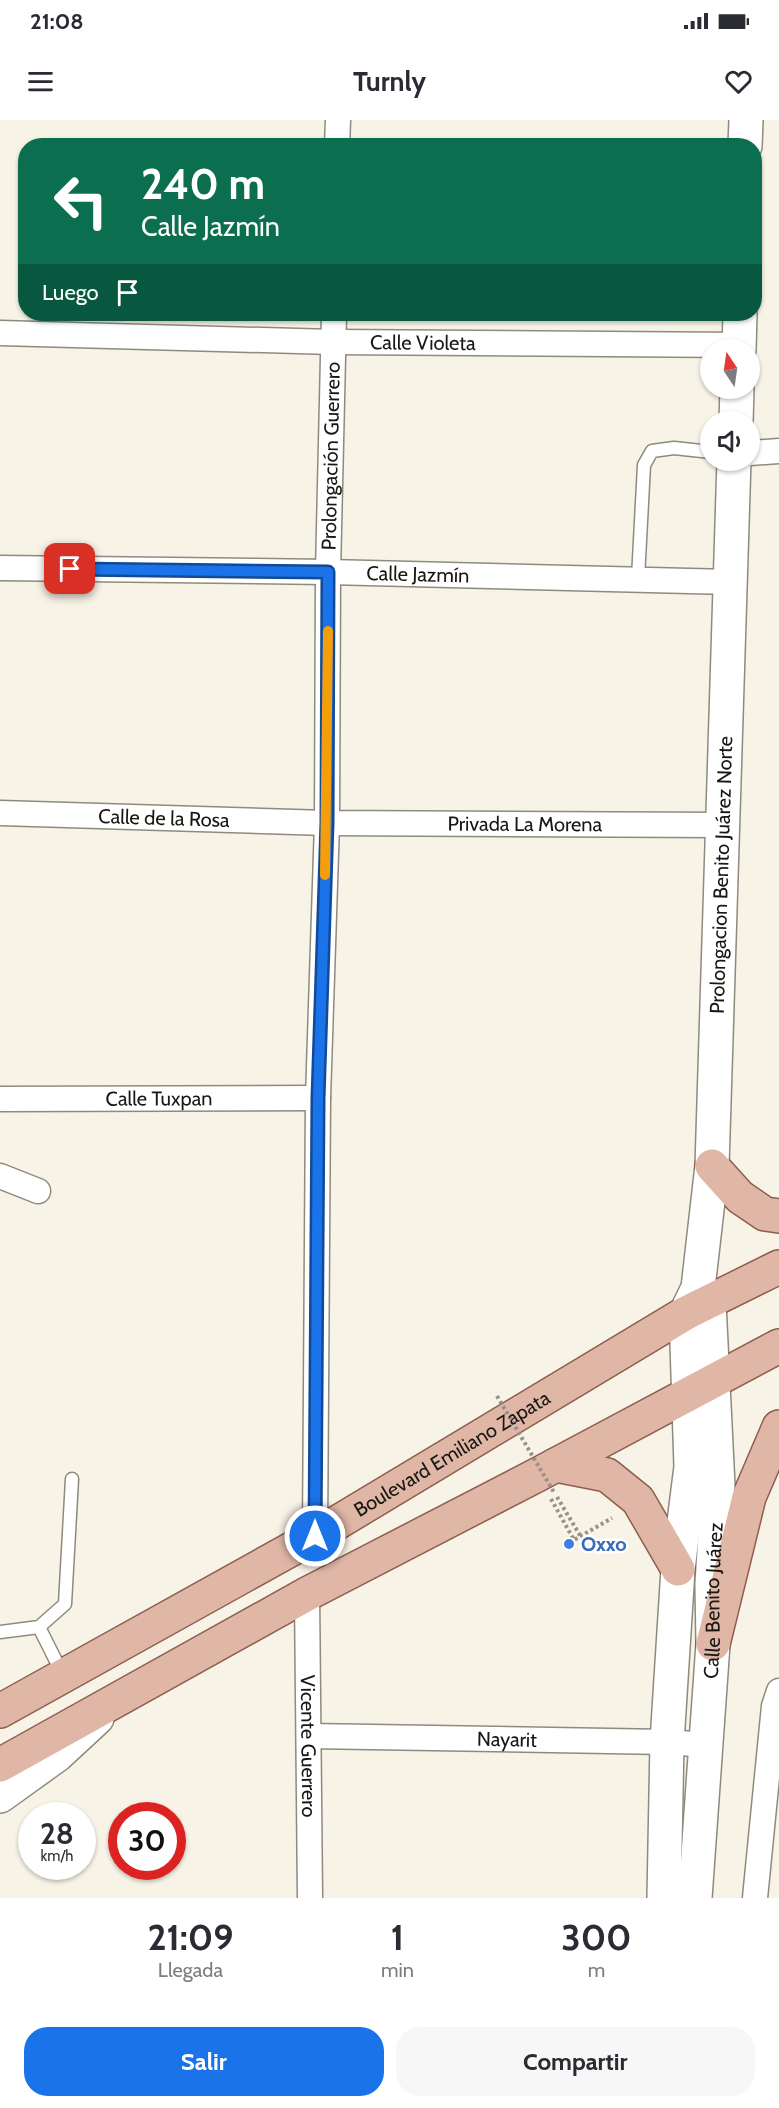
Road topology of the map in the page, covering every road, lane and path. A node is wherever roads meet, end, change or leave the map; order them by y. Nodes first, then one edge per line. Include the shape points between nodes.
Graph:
1 (338, 120) edge
2 (746, 120) edge
3 (338, 138) edge
4 (745, 138) edge
5 (334, 321) edge
6 (740, 321) edge
7 (0, 333) edge
8 (739, 339) edge
9 (333, 342) junction
10 (700, 347) edge
11 (700, 451) edge
12 (779, 451) edge
13 (760, 452) edge
14 (734, 471) edge
15 (0, 568) edge
16 (328, 572) junction
17 (638, 578) junction
18 (730, 582) junction
19 (0, 813) edge
20 (327, 823) junction
21 (722, 825) junction
22 (318, 1098) junction
23 (0, 1099) edge
24 (712, 1166) junction
25 (0, 1176) edge
26 (38, 1191) dead end
27 (779, 1216) edge
28 (779, 1267) edge
29 (698, 1301) junction
30 (779, 1346) edge
31 (702, 1387) junction
32 (497, 1396) dead end
33 (779, 1427) edge
34 (549, 1478) junction
35 (72, 1479) dead end
36 (640, 1502) junction
37 (315, 1536) junction
38 (581, 1537) junction
39 (678, 1569) junction
40 (307, 1594) junction
41 (39, 1627) junction
42 (0, 1632) edge
43 (713, 1644) junction
44 (63, 1676) junction
45 (117, 1700) junction
46 (777, 1701) edge
47 (0, 1711) edge
48 (309, 1736) junction
49 (667, 1742) junction
50 (706, 1745) junction
51 (0, 1765) edge
52 (0, 1796) edge
53 (310, 1898) edge
54 (663, 1898) edge
55 (695, 1898) edge
56 (755, 1898) edge

1 - 3 street
2 - 4 street
5 - 9 street, Prolongación Guerrero
6 - 8 street
7 - 9 street, Calle Violeta
9 - 10 street, Calle Violeta
9 - 16 street, Prolongación Guerrero
11 - 17 lane via 652,451 644,465
12 - 13 street
14 - 18 street, Prolongacion Benito Juárez Norte
15 - 16 street, Calle Jazmín
16 - 17 street, Calle Jazmín
16 - 20 street, Prolongación Guerrero
17 - 18 street, Calle Jazmín
18 - 21 street, Prolongacion Benito Juárez Norte
19 - 20 street, Calle de la Rosa
20 - 21 street, Privada La Morena
20 - 22 street, Prolongación Guerrero
21 - 24 street, Prolongacion Benito Juárez Norte
22 - 23 street, Calle Tuxpan
22 - 37 street, Prolongación Guerrero
24 - 27 main road via 740,1197 765,1214
24 - 29 street, Prolongacion Benito Juárez Norte
25 - 26 street
28 - 29 main road, Boulevard Emiliano Zapata
29 - 31 street, Calle Benito Juárez
29 - 37 main road, Boulevard Emiliano Zapata
30 - 31 main road
31 - 34 main road
31 - 39 street, Calle Benito Juárez
31 - 43 street, Calle Benito Juárez via 718,1486
32 - 34 path, bridge
33 - 43 main road via 749,1497
34 - 36 main road via 606,1475
34 - 38 path
34 - 38 path via 574,1540
34 - 40 main road
35 - 41 lane via 65,1604
36 - 38 path
36 - 39 main road
37 - 44 main road, Boulevard Emiliano Zapata
39 - 49 street, Calle Benito Juárez
40 - 45 main road
40 - 48 street, Vicente Guerrero
41 - 42 lane
41 - 44 lane
43 - 50 street, Calle Benito Juárez
44 - 47 main road, Boulevard Emiliano Zapata
45 - 51 main road
45 - 52 street via 57,1755
46 - 56 street
48 - 49 street, Nayarit
48 - 53 street, Vicente Guerrero
49 - 50 street, Nayarit
49 - 54 street, Calle Benito Juárez
50 - 55 street, Calle Benito Juárez

